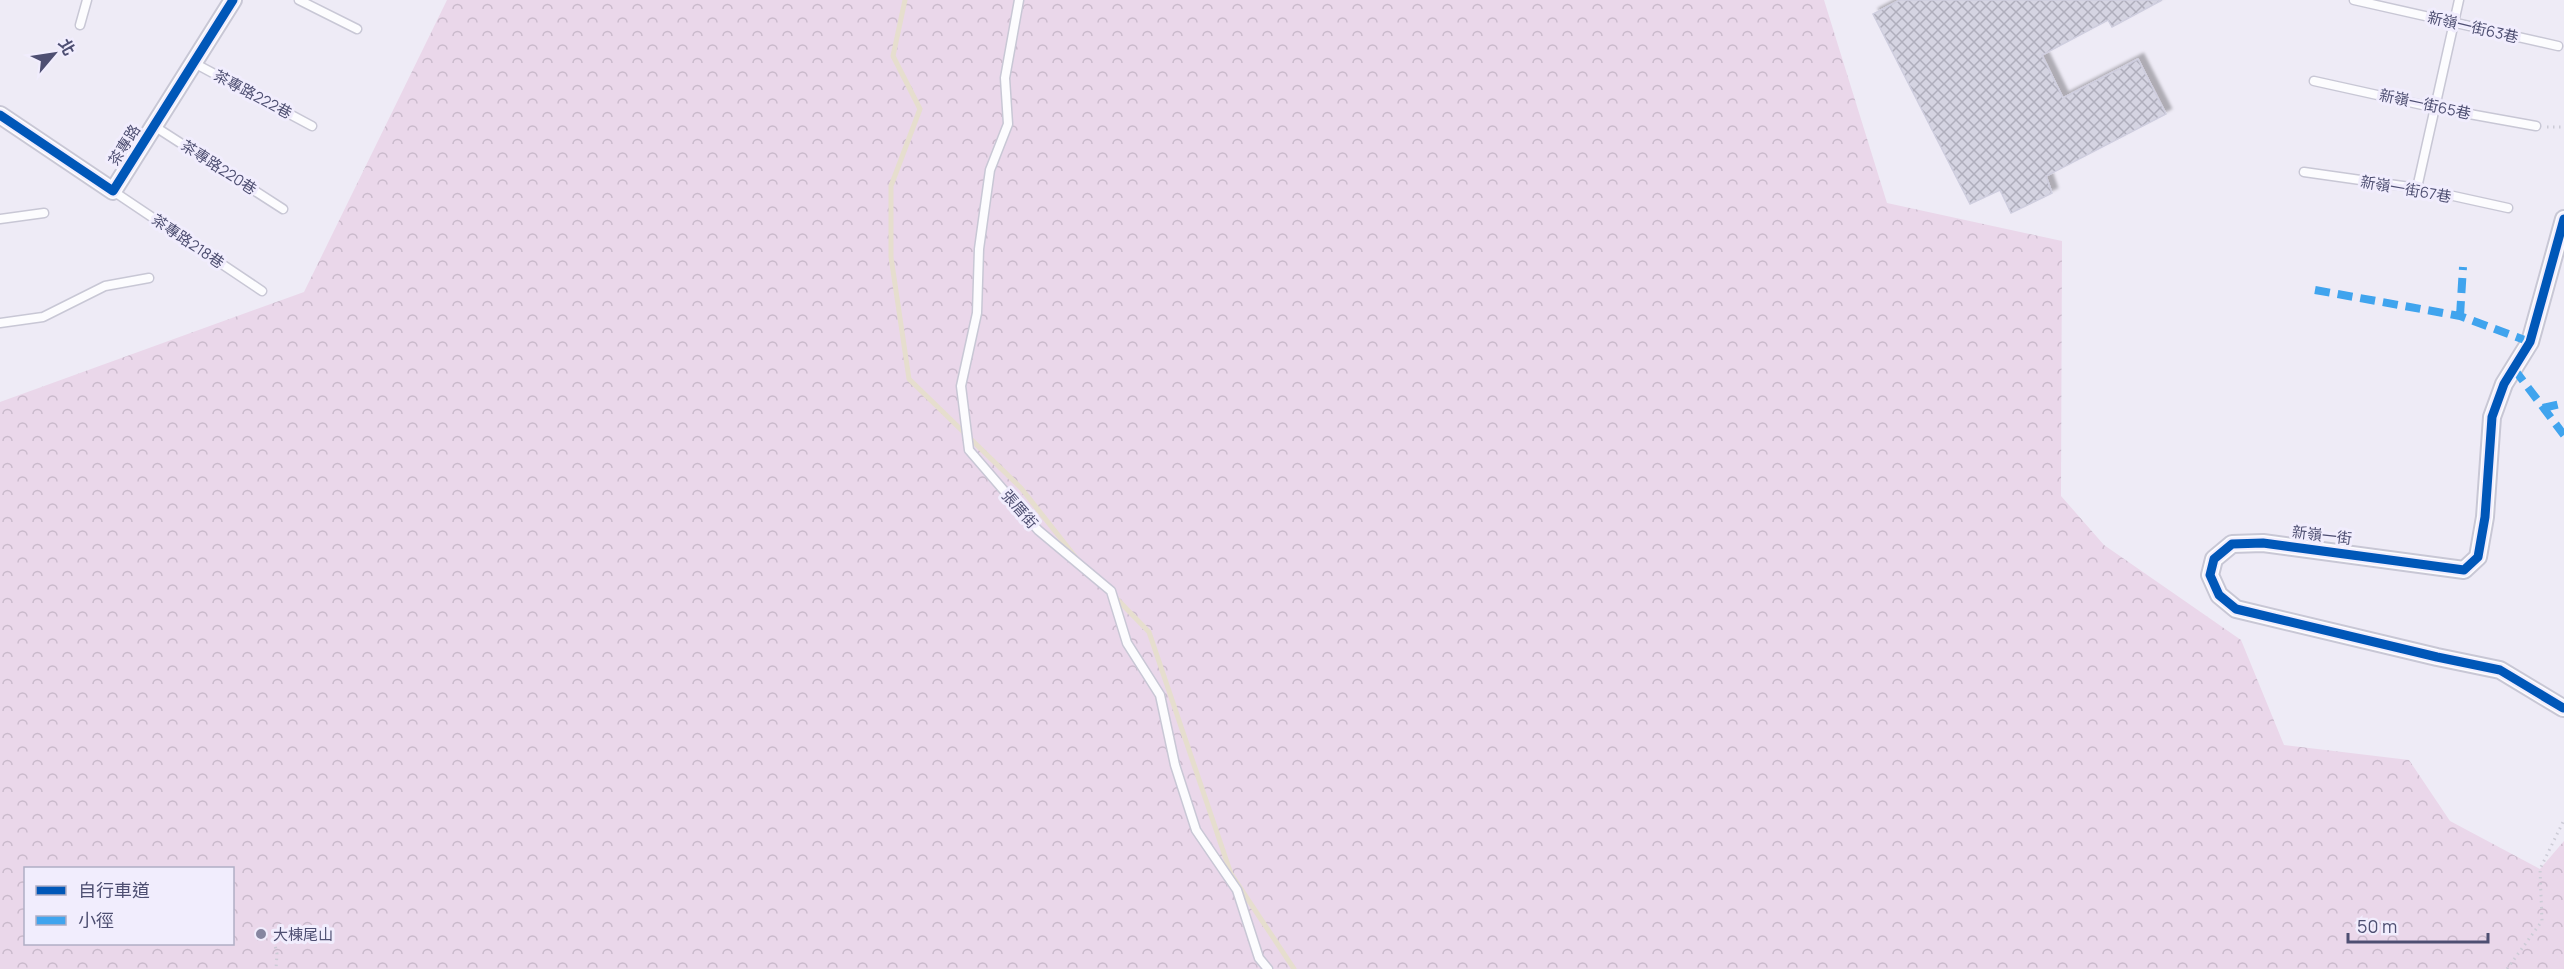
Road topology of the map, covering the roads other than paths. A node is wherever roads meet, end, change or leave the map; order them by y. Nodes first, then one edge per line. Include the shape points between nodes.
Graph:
1 (87, 0) edge
2 (233, 0) edge
3 (299, 0) edge
4 (1019, 0) edge
5 (2354, 0) edge
6 (2459, 0) edge
7 (2454, 23) junction
8 (80, 25) dead end
9 (357, 29) dead end
10 (2558, 46) dead end
11 (194, 63) junction
12 (2314, 81) dead end
13 (2436, 108) junction
14 (0, 115) edge
15 (154, 126) junction
16 (312, 126) dead end
17 (2536, 126) dead end
18 (2304, 172) dead end
19 (2417, 188) junction
20 (113, 191) junction
21 (2508, 208) dead end
22 (283, 209) dead end
23 (44, 213) dead end
24 (0, 219) edge
25 (2564, 219) edge
26 (149, 278) dead end
27 (262, 291) dead end
28 (0, 324) edge
29 (2563, 708) edge
30 (1268, 969) edge

1 - 8 lane
2 - 11 street, 茶專路
3 - 9 lane
4 - 30 lane, 張厝街 via 1005,78 1008,124 990,170 979,249 977,313 961,386 969,450 1038,530 1111,591 1127,643 1160,695 1175,765 1196,830 1237,890 1259,958
5 - 7 lane, 新嶺一街63巷
6 - 7 lane
7 - 10 lane, 新嶺一街63巷
7 - 13 lane
11 - 15 street, 茶專路
11 - 16 lane, 茶專路222巷
12 - 13 lane, 新嶺一街65巷
13 - 17 lane, 新嶺一街65巷
13 - 19 lane
14 - 20 street, 茶專路
15 - 20 street, 茶專路
15 - 22 lane, 茶專路220巷
18 - 19 lane, 新嶺一街67巷
19 - 21 lane, 新嶺一街67巷
20 - 27 lane, 茶專路218巷
23 - 24 lane
25 - 29 street, 新嶺一街 via 2530,342 2504,384 2492,417 2478,557 2464,570 2263,543 2232,544 2214,559 2210,575 2219,595 2236,609 2500,670
26 - 28 lane via 105,286 43,317

